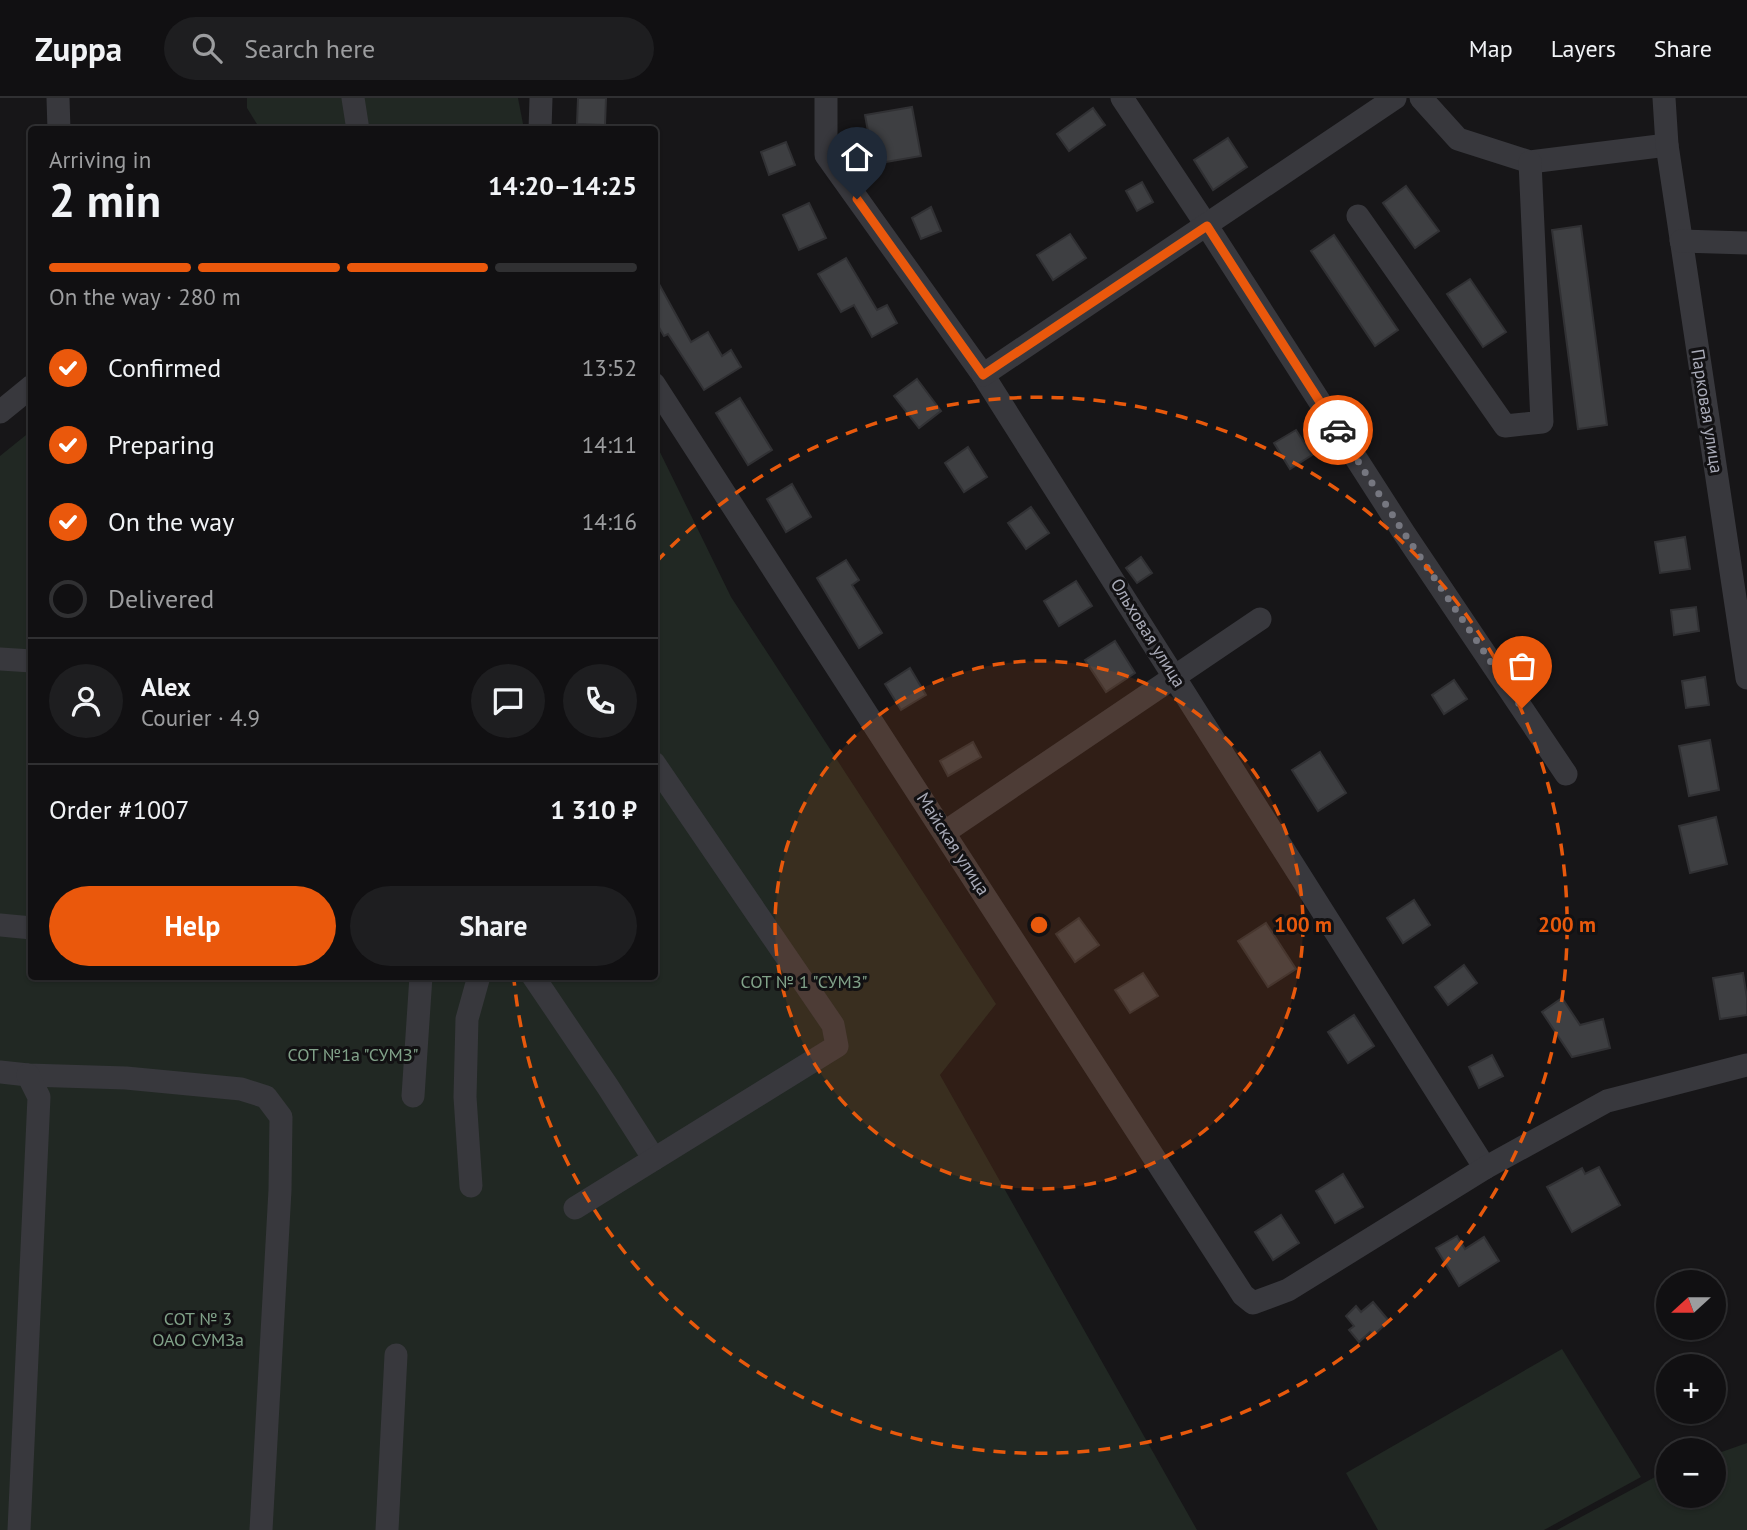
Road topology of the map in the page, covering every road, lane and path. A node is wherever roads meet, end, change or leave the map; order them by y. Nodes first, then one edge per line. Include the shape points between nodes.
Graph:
1 (58, 98) edge
2 (354, 98) edge
3 (541, 98) edge
4 (826, 98) edge
5 (1122, 98) edge
6 (1395, 98) edge
7 (1420, 98) edge
8 (1664, 98) edge
9 (59, 126) edge
10 (358, 126) edge
11 (540, 126) edge
12 (1667, 145) junction
13 (1530, 162) junction
14 (1358, 216) dead end
15 (1207, 226) junction
16 (1681, 242) junction
17 (1747, 243) edge
18 (983, 375) junction
19 (28, 389) edge
20 (658, 390) edge
21 (0, 412) edge
22 (1260, 619) dead end
23 (0, 659) edge
24 (28, 661) edge
25 (1176, 677) junction
26 (1747, 678) edge
27 (658, 768) edge
28 (1566, 774) dead end
29 (945, 832) junction
30 (0, 925) edge
31 (28, 928) edge
32 (421, 980) edge
33 (478, 980) edge
34 (536, 980) edge
35 (1747, 1065) edge
36 (0, 1072) edge
37 (28, 1075) junction
38 (413, 1096) dead end
39 (654, 1159) junction
40 (1485, 1168) junction
41 (471, 1186) dead end
42 (575, 1208) dead end
43 (396, 1355) dead end
44 (19, 1530) edge
45 (261, 1530) edge
46 (387, 1530) edge

1 - 9 street
2 - 10 street
3 - 11 street
4 - 18 street, Ольховая улица via 826,155
5 - 15 street
6 - 15 street
7 - 13 street via 1458,139
8 - 12 street, Парковая улица
12 - 13 street
12 - 16 street, Парковая улица
13 - 14 street via 1542,422 1505,426
15 - 18 street
15 - 28 street
16 - 17 street
16 - 26 street, Парковая улица
18 - 25 street, Ольховая улица
19 - 21 street
20 - 29 street, Майская улица
22 - 25 street
23 - 24 street
25 - 29 street
25 - 40 street, Ольховая улица
27 - 39 street via 833,1025 837,1046
29 - 40 street, Майская улица via 1243,1295 1253,1303 1288,1290
30 - 31 street
32 - 38 street
33 - 41 street via 467,1019 465,1097
34 - 39 street
35 - 40 street via 1607,1101
36 - 37 street
37 - 44 street via 39,1097
37 - 45 street via 241,1089 266,1097 281,1117
39 - 42 street
43 - 46 street

